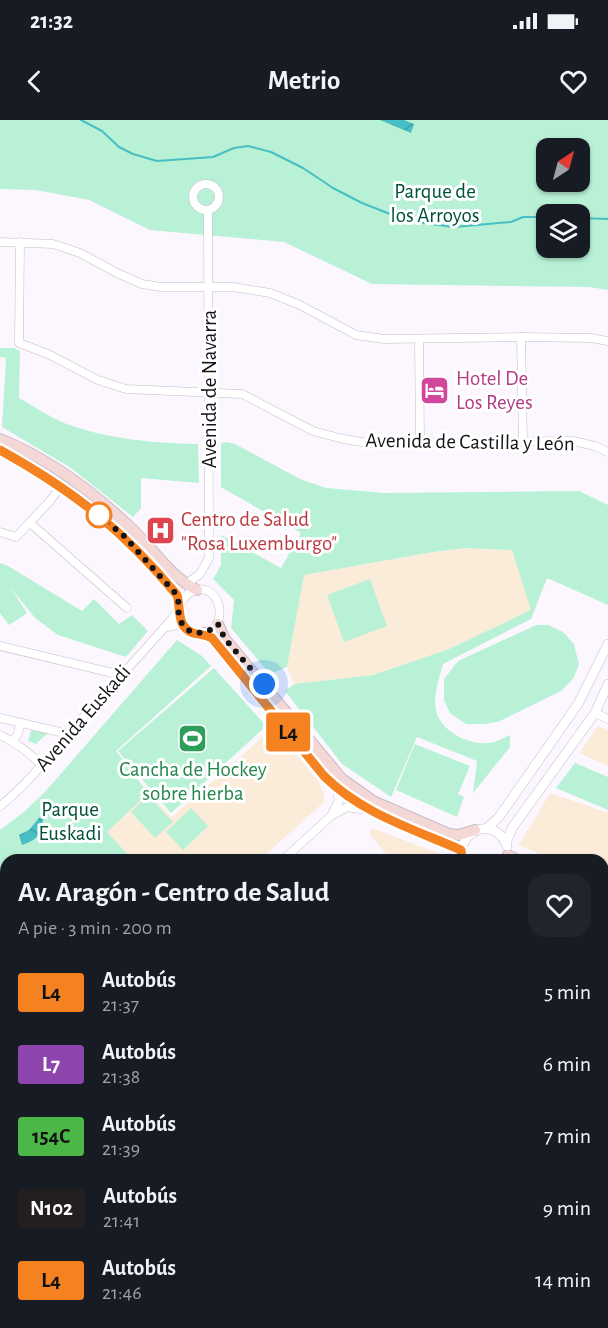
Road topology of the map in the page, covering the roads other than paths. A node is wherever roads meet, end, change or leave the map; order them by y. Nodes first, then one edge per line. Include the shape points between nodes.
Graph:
1 (208, 210) dead end
2 (0, 242) edge
3 (20, 242) junction
4 (208, 288) junction
5 (521, 336) junction
6 (419, 339) junction
7 (608, 341) edge
8 (208, 393) junction
9 (0, 439) edge
10 (523, 441) junction
11 (420, 442) junction
12 (0, 450) edge
13 (608, 452) edge
14 (61, 486) junction
15 (30, 523) junction
16 (0, 532) edge
17 (204, 568) junction
18 (186, 584) junction
19 (197, 590) junction
20 (210, 593) junction
21 (179, 607) junction
22 (127, 608) dead end
23 (218, 624) junction
24 (164, 628) junction
25 (187, 629) junction
26 (204, 633) junction
27 (608, 644) edge
28 (0, 646) edge
29 (121, 675) junction
30 (608, 684) edge
31 (578, 705) junction
32 (594, 713) junction
33 (0, 718) edge
34 (608, 719) edge
35 (20, 723) junction
36 (68, 734) junction
37 (0, 735) edge
38 (12, 741) junction
39 (42, 766) junction
40 (337, 789) junction
41 (0, 806) edge
42 (368, 810) junction
43 (331, 816) junction
44 (487, 828) junction
45 (475, 831) junction
46 (506, 843) junction
47 (290, 854) edge
48 (459, 854) edge
49 (461, 854) edge
50 (510, 854) edge

1 - 4 street, Avenida de Navarra
2 - 3 street
3 - 4 street via 53,244 80,253 142,284
3 - 8 street, Avenida de Castilla y León via 19,343 126,389
4 - 6 street via 270,293 356,335
4 - 8 street, Avenida de Navarra
5 - 6 street
5 - 7 street
5 - 10 street
6 - 11 street
8 - 11 street, Avenida de Castilla y León via 242,394 313,431 343,439 368,443
8 - 17 street, Avenida de Navarra via 210,527 209,558
9 - 18 main road via 82,487 130,527
10 - 11 street, Avenida de Castilla y León
10 - 13 street, Avenida de Castilla y León via 573,441
12 - 14 main road
14 - 15 street
14 - 21 main road via 124,536 177,595
15 - 16 street via 16,537
15 - 22 street
17 - 18 street
17 - 20 street via 205,586
18 - 19 main road
19 - 20 street
19 - 21 street via 190,592
20 - 23 street via 220,606
21 - 24 street, Avenida Euskadi
21 - 25 street
23 - 26 street
23 - 45 main road via 225,639 342,779 373,801 449,834
24 - 25 street via 177,625
24 - 29 street, Avenida Euskadi
25 - 26 street
26 - 40 main road
27 - 31 street
28 - 29 street
29 - 36 street, Avenida Euskadi
30 - 32 street
31 - 32 street via 582,714
31 - 44 street via 499,817
32 - 34 street
32 - 46 street via 512,828
33 - 35 street
35 - 36 street
35 - 38 street
36 - 39 street, Avenida Euskadi
37 - 38 street
38 - 39 street
39 - 41 street, Avenida Euskadi
40 - 42 main road
40 - 43 street via 339,801
42 - 43 street via 347,807
42 - 48 main road
43 - 47 street
44 - 45 street
44 - 46 street
45 - 49 street via 465,838
46 - 50 street

